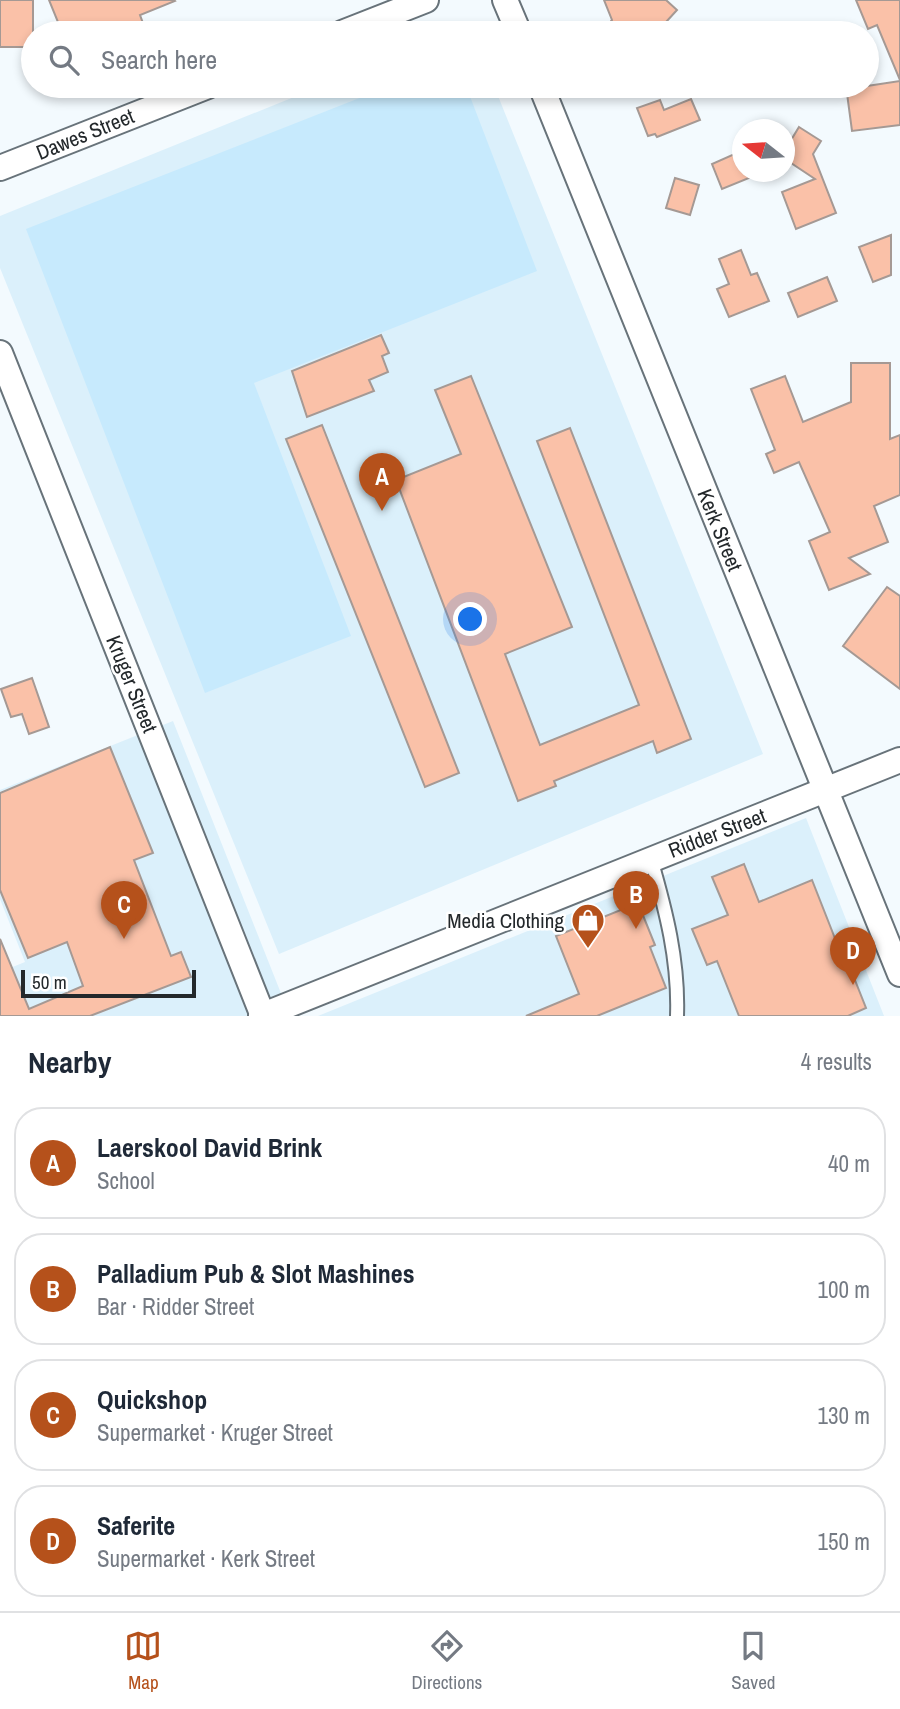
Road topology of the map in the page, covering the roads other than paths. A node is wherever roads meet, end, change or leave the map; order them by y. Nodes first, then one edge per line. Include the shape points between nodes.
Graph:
1 (426, 0) edge
2 (505, 0) edge
3 (372, 21) edge
4 (514, 21) edge
5 (178, 98) edge
6 (546, 98) edge
7 (0, 168) edge
8 (0, 353) edge
9 (900, 760) edge
10 (824, 791) junction
11 (651, 859) junction
12 (900, 975) edge
13 (262, 1016) edge
14 (677, 1016) edge

1 - 3 street
2 - 4 street
5 - 7 street, Dawes Street
6 - 10 street, Kerk Street
8 - 13 street, Kruger Street
9 - 10 street, Ridder Street
10 - 11 street, Ridder Street
10 - 12 street, Kerk Street
11 - 13 street, Ridder Street
11 - 14 lane via 669,921

